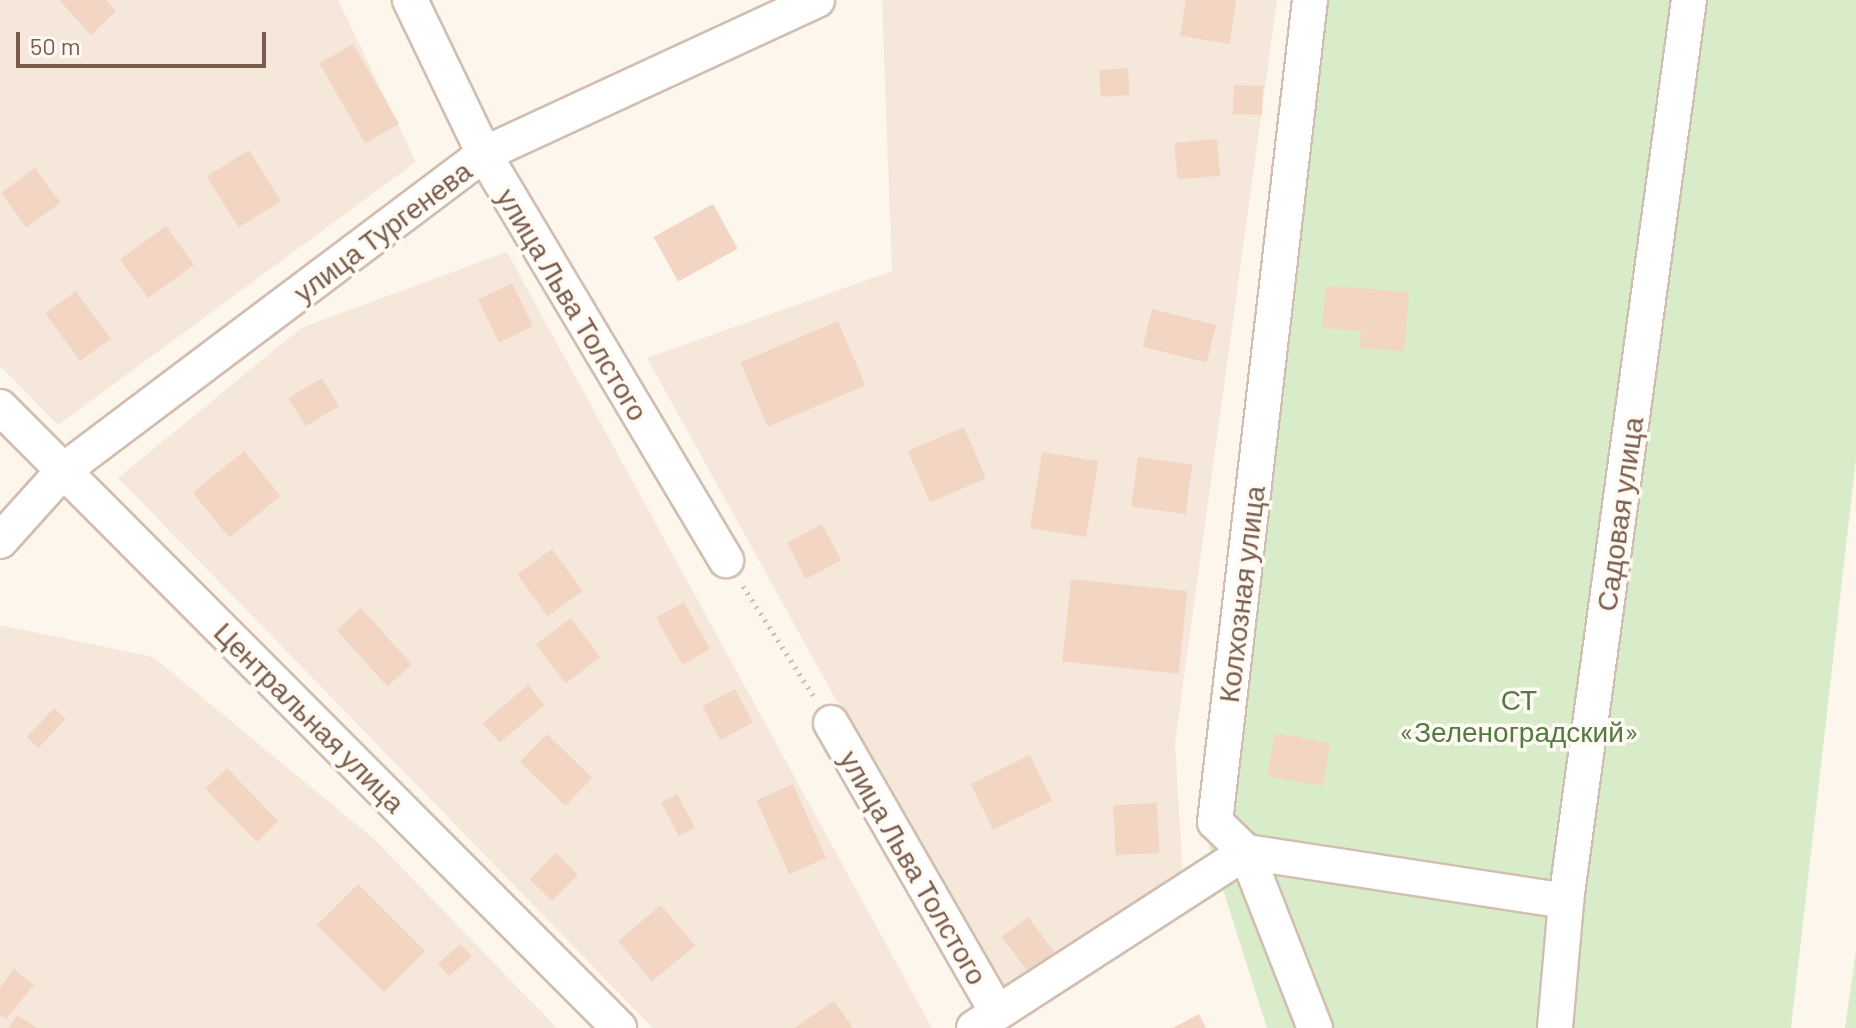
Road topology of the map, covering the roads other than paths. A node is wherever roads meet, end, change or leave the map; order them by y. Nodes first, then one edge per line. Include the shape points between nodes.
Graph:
1 (410, 0) edge
2 (817, 0) edge
3 (1310, 0) edge
4 (1689, 0) edge
5 (484, 154) junction
6 (0, 407) edge
7 (64, 470) junction
8 (0, 541) edge
9 (726, 560) road end
10 (831, 723) road end
11 (1246, 852) junction
12 (1566, 901) junction
13 (985, 1020) edge
14 (619, 1028) edge
15 (1315, 1028) edge
16 (1555, 1028) edge

1 - 5 street, улица Льва Толстого
2 - 5 street, улица Тургенева
3 - 11 street, Колхозная улица via 1215,822
4 - 12 street, Садовая улица
5 - 7 street, улица Тургенева
5 - 9 street, улица Льва Толстого
6 - 7 street, Центральная улица
7 - 8 street, улица Тургенева
7 - 14 street, Центральная улица
10 - 13 street, улица Льва Толстого
11 - 12 street
11 - 13 street
11 - 15 street
12 - 16 street, Садовая улица

